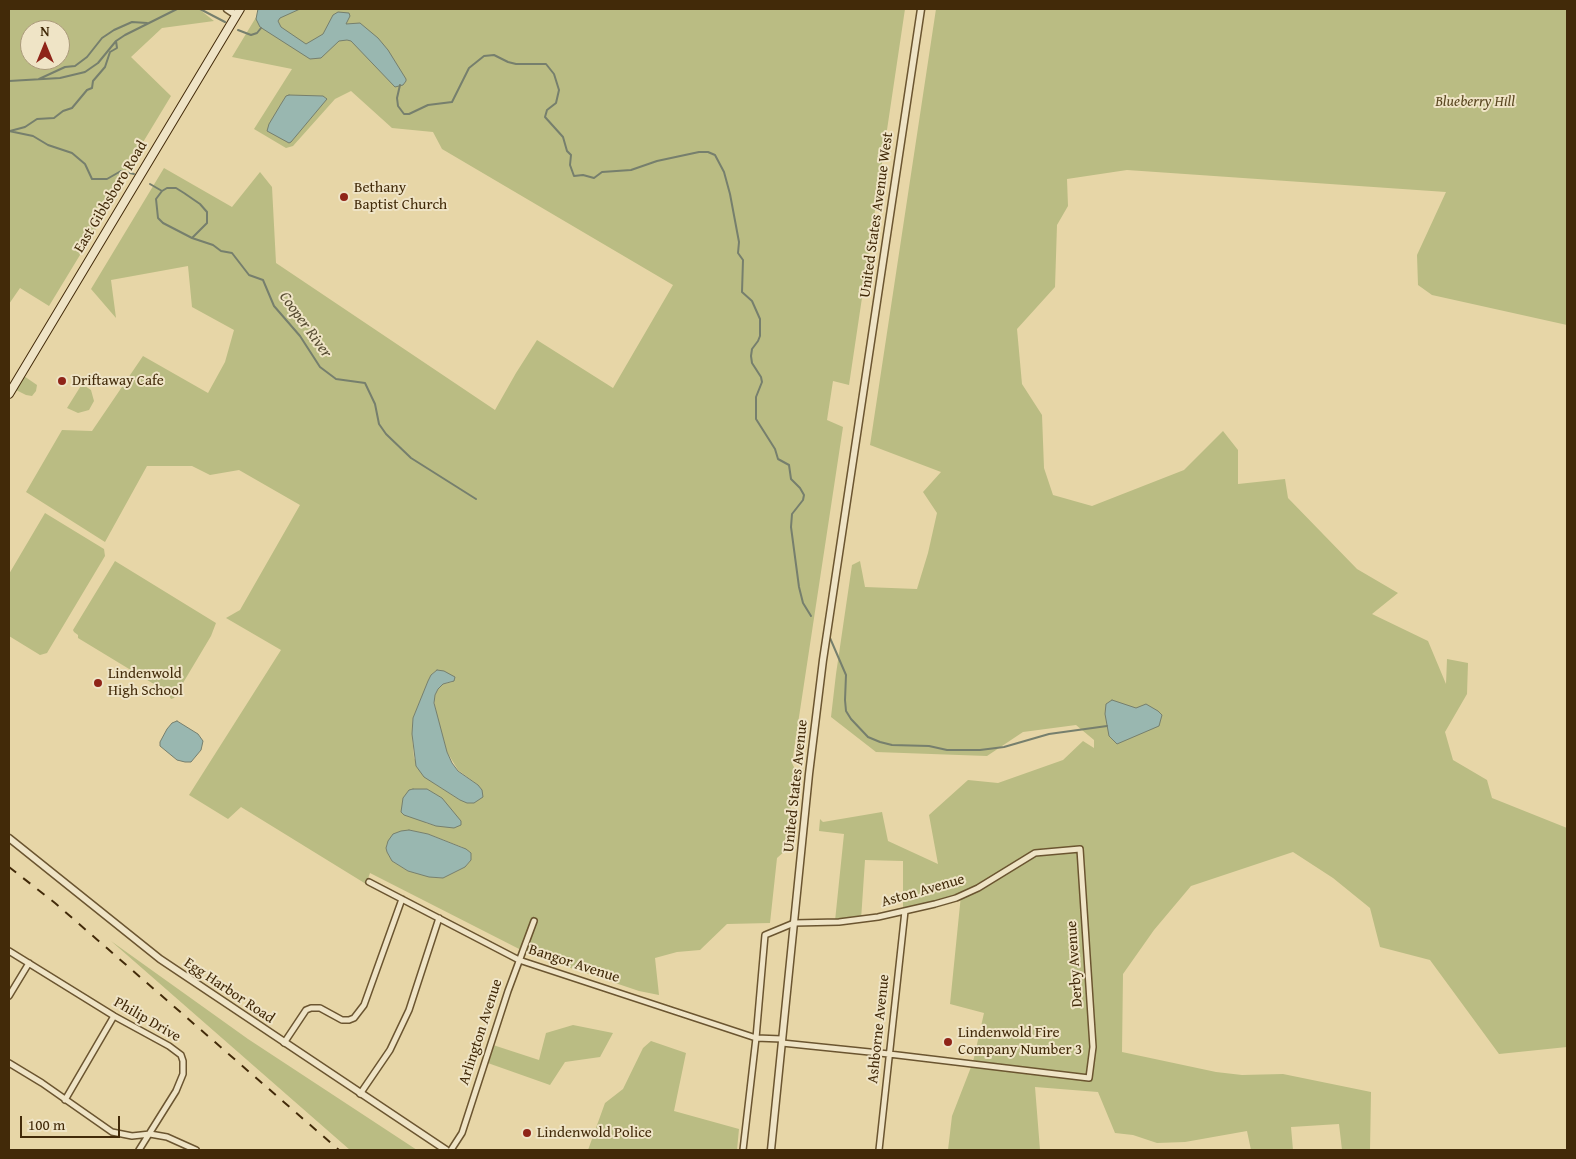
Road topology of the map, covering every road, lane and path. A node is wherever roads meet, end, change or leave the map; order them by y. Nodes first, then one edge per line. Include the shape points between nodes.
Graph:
1 (227, 9) edge
2 (921, 9) edge
3 (238, 12) edge
4 (9, 394) edge
5 (858, 426) joint
6 (9, 838) edge
7 (1080, 849) joint
8 (369, 882) dead end
9 (402, 899) junction
10 (905, 911) junction
11 (439, 918) junction
12 (534, 921) dead end
13 (794, 923) junction
14 (9, 951) edge
15 (519, 960) junction
16 (28, 963) junction
17 (9, 996) edge
18 (114, 1016) junction
19 (756, 1038) junction
20 (782, 1041) junction
21 (284, 1043) junction
22 (889, 1054) junction
23 (9, 1063) edge
24 (1089, 1078) joint
25 (360, 1094) junction
26 (65, 1100) junction
27 (150, 1134) junction
28 (139, 1150) edge
29 (196, 1150) edge
30 (446, 1150) edge
31 (451, 1150) edge
32 (743, 1150) edge
33 (771, 1150) edge
34 (879, 1150) edge

1 - 3 street
2 - 5 street, United States Avenue West
3 - 4 main road, East Gibbsboro Road
5 - 13 street, United States Avenue via 823,660
6 - 21 street, Egg Harbor Road via 160,959
7 - 10 street, Aston Avenue via 1035,853 956,898
7 - 24 street, Derby Avenue via 1093,1047
8 - 9 street, Bangor Avenue
9 - 11 street, Bangor Avenue
9 - 21 street via 364,1004 354,1018 342,1020 320,1008 311,1008 306,1010
10 - 13 street, Aston Avenue via 839,922
10 - 22 street, Ashborne Avenue
11 - 15 street, Bangor Avenue
11 - 25 street via 409,1010 390,1050
12 - 15 street, Arlington Avenue
13 - 19 street, Aston Avenue via 765,936
13 - 20 street, United States Avenue
14 - 16 street, Philip Drive
15 - 19 street, Bangor Avenue
15 - 31 street, Arlington Avenue via 462,1133
16 - 17 street
16 - 18 street, Philip Drive
18 - 26 street
18 - 27 street, Philip Drive via 181,1055 183,1074
19 - 20 street, Bangor Avenue
19 - 32 street
20 - 22 street, Bangor Avenue
20 - 33 street, United States Avenue
21 - 25 street, Egg Harbor Road
22 - 24 street, Bangor Avenue
22 - 34 street, Ashborne Avenue
23 - 26 street
25 - 30 street, Egg Harbor Road
26 - 27 street via 112,1132 132,1136
27 - 28 street, Philip Drive
27 - 29 street via 179,1141

